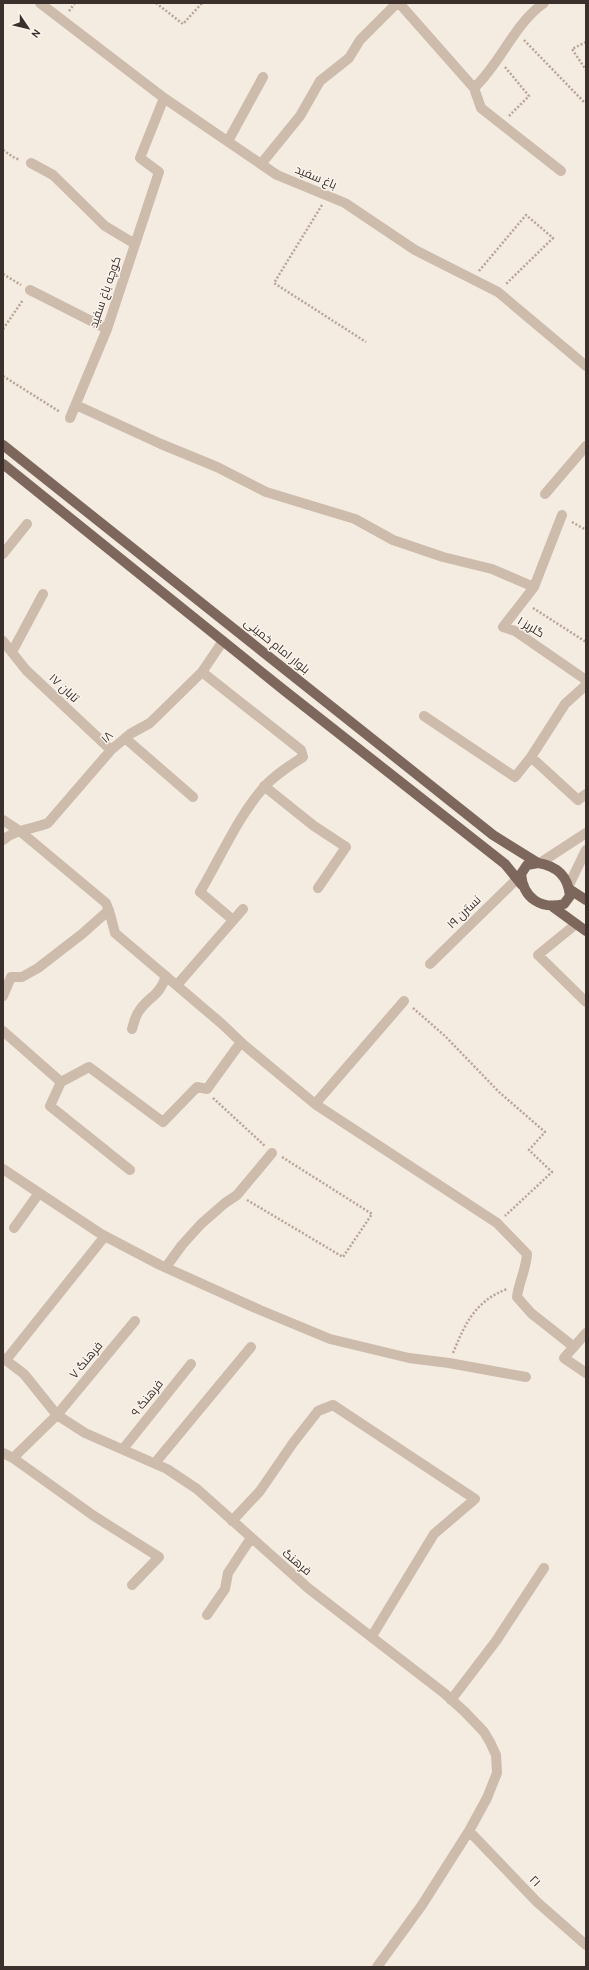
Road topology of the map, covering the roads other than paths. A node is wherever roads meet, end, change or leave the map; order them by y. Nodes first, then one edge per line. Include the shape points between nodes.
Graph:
1 (40, 3) edge
2 (398, 3) edge
3 (544, 3) edge
4 (263, 77) dead end
5 (474, 88) junction
6 (164, 98) junction
7 (228, 141) junction
8 (32, 163) road end
9 (261, 164) junction
10 (561, 171) dead end
11 (135, 244) junction
12 (30, 290) road end
13 (107, 329) junction
14 (586, 366) edge
15 (76, 405) junction
16 (70, 418) road end
17 (3, 445) edge
18 (586, 446) edge
19 (3, 464) edge
20 (544, 494) dead end
21 (562, 515) road end
22 (27, 524) dead end
23 (3, 554) edge
24 (534, 588) junction
25 (42, 594) dead end
26 (3, 641) edge
27 (223, 641) junction
28 (12, 652) junction
29 (202, 672) junction
30 (586, 680) edge
31 (586, 685) edge
32 (424, 716) dead end
33 (125, 738) junction
34 (110, 750) junction
35 (531, 757) junction
36 (264, 786) junction
37 (586, 794) edge
38 (194, 797) dead end
39 (3, 820) edge
40 (21, 832) junction
41 (586, 832) edge
42 (3, 840) edge
43 (586, 850) edge
44 (539, 863) junction
45 (520, 882) junction
46 (569, 887) junction
47 (318, 888) dead end
48 (586, 900) edge
49 (553, 907) junction
50 (243, 909) dead end
51 (109, 910) junction
52 (233, 920) junction
53 (576, 924) junction
54 (586, 931) edge
55 (430, 964) dead end
56 (166, 976) junction
57 (177, 985) junction
58 (3, 996) edge
59 (404, 1000) road end
60 (586, 1002) edge
61 (132, 1029) dead end
62 (3, 1031) edge
63 (241, 1042) junction
64 (61, 1082) junction
65 (315, 1104) junction
66 (272, 1153) dead end
67 (3, 1169) edge
68 (130, 1170) dead end
69 (39, 1193) junction
70 (14, 1228) dead end
71 (105, 1236) junction
72 (166, 1267) junction
73 (135, 1321) dead end
74 (586, 1333) edge
75 (251, 1347) dead end
76 (574, 1347) junction
77 (5, 1359) edge
78 (191, 1364) dead end
79 (586, 1373) edge
80 (526, 1377) dead end
81 (58, 1415) junction
82 (123, 1449) junction
83 (3, 1453) edge
84 (13, 1458) junction
85 (155, 1463) junction
86 (232, 1521) junction
87 (250, 1538) junction
88 (544, 1568) dead end
89 (132, 1585) dead end
90 (207, 1616) dead end
91 (372, 1636) junction
92 (451, 1700) junction
93 (469, 1831) junction
94 (586, 1945) edge
95 (377, 1967) edge

1 - 6 street, باغ سفید
2 - 5 street
2 - 9 street via 360,40 349,58 320,81 300,116
3 - 5 street via 533,10 499,60
4 - 7 street
5 - 10 street via 481,108
6 - 7 street, باغ سفید
6 - 11 street, کوچه باغ سفید via 140,158 159,172
7 - 9 street, باغ سفید
8 - 11 street via 53,175 105,226
9 - 14 street, باغ سفید via 277,175 345,203 415,250 498,292
11 - 13 street, کوچه باغ سفید
12 - 13 street
13 - 15 street, کوچه باغ سفید
15 - 16 street, کوچه باغ سفید
15 - 24 street via 217,467 266,492 355,519 393,540 443,557 492,569
17 - 44 main road, بلوار امام خمینی via 493,835
18 - 20 street
19 - 27 main road
21 - 24 street, گلریز ۱
22 - 23 street
24 - 30 street, گلریز ۱ via 504,627 515,631
25 - 28 street
26 - 28 street, تابان ۱۷
27 - 29 street, ۱۸
27 - 45 main road via 505,864
28 - 34 street, تابان ۱۷ via 26,670
29 - 33 street, ۱۸ via 150,723
29 - 36 street via 301,750 303,757 282,770
31 - 35 street via 565,704
32 - 35 street via 515,777
33 - 34 street, ۱۸
33 - 38 street
34 - 40 street, ۱۸ via 48,823
35 - 37 street via 578,800
36 - 47 street via 314,826 346,847
36 - 52 street via 236,826 200,892
39 - 40 street
40 - 42 street, ۱۸ via 9,835
40 - 51 street via 106,903
41 - 44 street
43 - 46 street
44 - 45 main road via 527,865 521,874
44 - 46 main road via 550,865 562,874
45 - 49 main road via 529,896 540,904
45 - 55 street, نسترن ۱۹
46 - 48 main road
46 - 49 main road via 570,896 564,904
49 - 53 main road
50 - 52 street
51 - 56 street via 115,933
51 - 58 street via 38,968 22,977 10,978
52 - 57 street
53 - 54 main road
53 - 60 street via 538,955
56 - 57 street
56 - 61 street via 155,997 137,1013
57 - 63 street
59 - 65 street
62 - 64 street
63 - 64 street via 207,1089 197,1087 163,1122 89,1067
63 - 65 street
64 - 68 street via 50,1106
65 - 76 street via 497,1223 527,1254 526,1270 519,1284 517,1297 541,1322
66 - 72 street via 237,1195 201,1224
67 - 69 street
69 - 70 street
69 - 71 street
71 - 72 street
71 - 77 street
72 - 80 street via 330,1339 409,1358
73 - 81 street, فرهنگ ۷
74 - 76 street
75 - 85 street
76 - 79 street via 564,1358
77 - 81 street, فرهنگ via 24,1374
78 - 82 street, فرهنگ ۹
81 - 82 street, فرهنگ via 85,1433
81 - 84 street, فرهنگ ۷
82 - 85 street, فرهنگ
83 - 84 street
84 - 89 street via 94,1516 159,1556
85 - 86 street, فرهنگ via 197,1489
86 - 87 street, فرهنگ
86 - 91 street via 260,1491 292,1443 318,1411 332,1405 475,1499 434,1534
87 - 90 street via 228,1573 226,1589
87 - 91 street, فرهنگ via 308,1588
88 - 92 street via 496,1641
91 - 92 street, فرهنگ
92 - 93 street, فرهنگ via 484,1732 496,1755 497,1773
93 - 94 street, ۲۱ via 537,1902
93 - 95 street, فرهنگ via 422,1905

